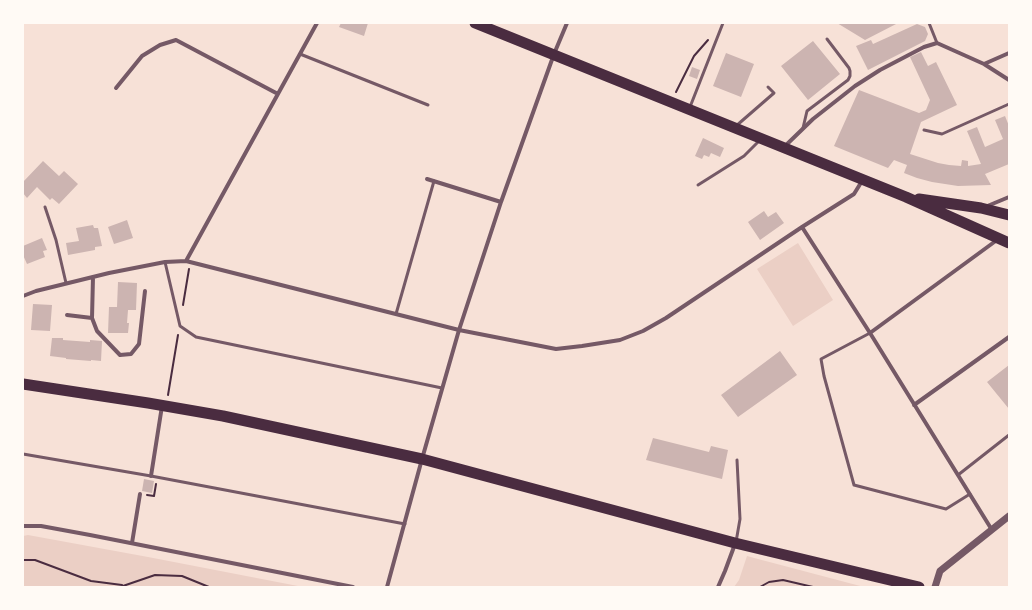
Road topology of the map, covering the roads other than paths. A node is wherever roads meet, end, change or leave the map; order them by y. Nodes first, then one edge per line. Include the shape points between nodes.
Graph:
1 (317, 23) edge
2 (475, 23) edge
3 (567, 23) edge
4 (723, 23) edge
5 (929, 23) edge
6 (826, 39) dead end
7 (937, 43) junction
8 (1009, 53) edge
9 (300, 54) junction
10 (554, 54) junction
11 (984, 64) junction
12 (1009, 80) edge
13 (768, 87) dead end
14 (116, 88) dead end
15 (278, 94) junction
16 (1009, 104) edge
17 (428, 105) dead end
18 (689, 108) junction
19 (735, 127) junction
20 (803, 128) junction
21 (924, 130) dead end
22 (761, 138) junction
23 (784, 147) junction
24 (427, 179) dead end
25 (864, 179) junction
26 (434, 181) junction
27 (698, 185) dead end
28 (906, 197) junction
29 (1009, 197) edge
30 (501, 202) junction
31 (45, 207) dead end
32 (981, 208) junction
33 (1006, 214) edge
34 (802, 227) junction
35 (1004, 241) edge
36 (188, 261) junction
37 (165, 262) junction
38 (93, 277) junction
39 (66, 283) junction
40 (145, 291) dead end
41 (23, 296) edge
42 (396, 314) junction
43 (67, 315) dead end
44 (92, 318) junction
45 (459, 330) junction
46 (870, 333) junction
47 (1009, 336) edge
48 (23, 384) edge
49 (442, 388) junction
50 (914, 405) junction
51 (164, 406) junction
52 (1009, 434) edge
53 (23, 454) edge
54 (422, 459) junction
55 (737, 460) dead end
56 (958, 475) junction
57 (151, 476) junction
58 (140, 494) road end
59 (970, 494) junction
60 (1009, 516) edge
61 (404, 524) junction
62 (23, 526) edge
63 (992, 530) junction
64 (132, 543) junction
65 (735, 544) junction
66 (353, 587) edge
67 (387, 587) edge
68 (718, 587) edge
69 (919, 587) edge
70 (935, 587) edge

1 - 9 street
2 - 10 highway
3 - 10 street
4 - 18 lane
5 - 7 lane
6 - 20 lane via 849,68 850,76 807,112
7 - 11 street
7 - 20 street via 924,47 854,86
8 - 11 street
9 - 15 street
9 - 17 lane
10 - 18 highway
10 - 30 street
11 - 12 street
13 - 19 lane via 774,93
14 - 15 street via 142,56 160,45 176,40
15 - 36 street
16 - 21 lane via 942,134
18 - 19 highway
19 - 22 highway
20 - 23 street
22 - 23 highway
22 - 27 lane via 744,156
23 - 25 highway
24 - 26 street
25 - 28 highway
25 - 34 street via 854,194
26 - 30 street
26 - 42 lane
28 - 32 highway
28 - 35 highway
29 - 32 street
30 - 45 street
31 - 39 lane
32 - 33 highway
34 - 45 street via 666,318 620,340 556,349
34 - 46 street
35 - 46 street
36 - 37 street
36 - 42 street
37 - 38 street
37 - 49 lane via 180,326 196,337
38 - 39 street
38 - 44 street
39 - 41 street
40 - 44 street via 139,344 131,354 120,356 97,331
42 - 45 street
43 - 44 street
45 - 49 street
46 - 50 street
46 - 59 lane via 821,359 854,485 946,509
47 - 50 street
48 - 51 highway
49 - 54 street
50 - 56 street
51 - 54 highway via 223,416
51 - 57 street
52 - 56 lane
53 - 57 lane
54 - 61 street
54 - 65 highway
55 - 65 lane via 740,519
56 - 59 street
57 - 61 lane
58 - 64 street
59 - 63 street
60 - 63 street
61 - 67 street
62 - 64 street via 41,526
63 - 70 street via 940,571
64 - 66 street
65 - 68 street
65 - 69 highway

